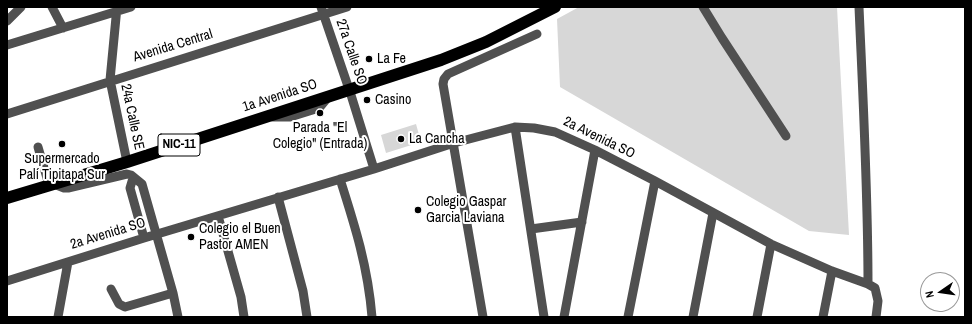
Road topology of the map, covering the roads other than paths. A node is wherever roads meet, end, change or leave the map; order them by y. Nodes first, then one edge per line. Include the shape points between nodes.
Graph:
1 (21, 7) edge
2 (52, 7) edge
3 (131, 7) edge
4 (347, 7) edge
5 (703, 7) edge
6 (859, 7) edge
7 (117, 9) edge
8 (549, 9) edge
9 (322, 10) edge
10 (7, 21) edge
11 (63, 28) junction
12 (537, 34) dead end
13 (7, 45) edge
14 (110, 80) junction
15 (349, 89) junction
16 (7, 114) edge
17 (515, 127) junction
18 (786, 136) dead end
19 (454, 143) junction
20 (38, 148) dead end
21 (595, 150) junction
22 (127, 162) junction
23 (374, 169) junction
24 (133, 178) junction
25 (340, 179) junction
26 (655, 181) junction
27 (52, 184) junction
28 (278, 197) junction
29 (7, 198) edge
30 (713, 213) junction
31 (218, 216) junction
32 (582, 222) junction
33 (531, 229) junction
34 (156, 234) junction
35 (144, 238) junction
36 (771, 244) junction
37 (68, 262) junction
38 (832, 271) junction
39 (7, 281) edge
40 (868, 284) junction
41 (111, 289) dead end
42 (173, 293) junction
43 (58, 317) edge
44 (178, 317) edge
45 (244, 317) edge
46 (307, 317) edge
47 (372, 317) edge
48 (483, 317) edge
49 (544, 317) edge
50 (564, 317) edge
51 (628, 317) edge
52 (693, 317) edge
53 (757, 317) edge
54 (823, 317) edge
55 (876, 317) edge

1 - 10 street
2 - 11 street
3 - 7 street
4 - 9 street, Avenida Central
5 - 18 street
6 - 40 street via 868,208
7 - 11 street
7 - 14 street, 24a Calle SE
8 - 15 highway, 1a Avenida SO / NIC-11 via 486,42 441,60
9 - 14 street, Avenida Central
9 - 15 street, 27a Calle SO
11 - 13 street
12 - 19 street via 448,74 444,79
14 - 16 street, Avenida Central
14 - 22 street, 24a Calle SE
15 - 22 highway, 1a Avenida SO / NIC-11
15 - 23 street, 27a Calle SO
17 - 19 street, 2a Avenida SO
17 - 21 street, 2a Avenida SO via 555,132
17 - 33 street
19 - 23 street, 2a Avenida SO
19 - 48 street
20 - 27 street
21 - 26 street, 2a Avenida SO
21 - 32 street
22 - 27 highway, 1a Avenida SO / NIC-11
23 - 25 street, 2a Avenida SO
24 - 27 street via 127,174 68,188
24 - 34 street via 142,184
24 - 35 street via 130,188
25 - 28 street, 2a Avenida SO
25 - 47 street via 363,255
26 - 30 street, 2a Avenida SO
26 - 51 street
27 - 29 highway, 1a Avenida SO / NIC-11
28 - 31 street, 2a Avenida SO
28 - 46 street via 303,291
30 - 36 street, 2a Avenida SO
30 - 52 street
31 - 34 street, 2a Avenida SO
31 - 45 street via 241,297
32 - 33 street
32 - 50 street
33 - 49 street
34 - 35 street, 2a Avenida SO
34 - 42 street
35 - 37 street, 2a Avenida SO
36 - 38 street, 2a Avenida SO
36 - 53 street
37 - 39 street, 2a Avenida SO
37 - 43 street
38 - 40 street, 2a Avenida SO
38 - 54 street
40 - 55 street via 875,288 878,301
41 - 42 street via 119,304 125,307
42 - 44 street

